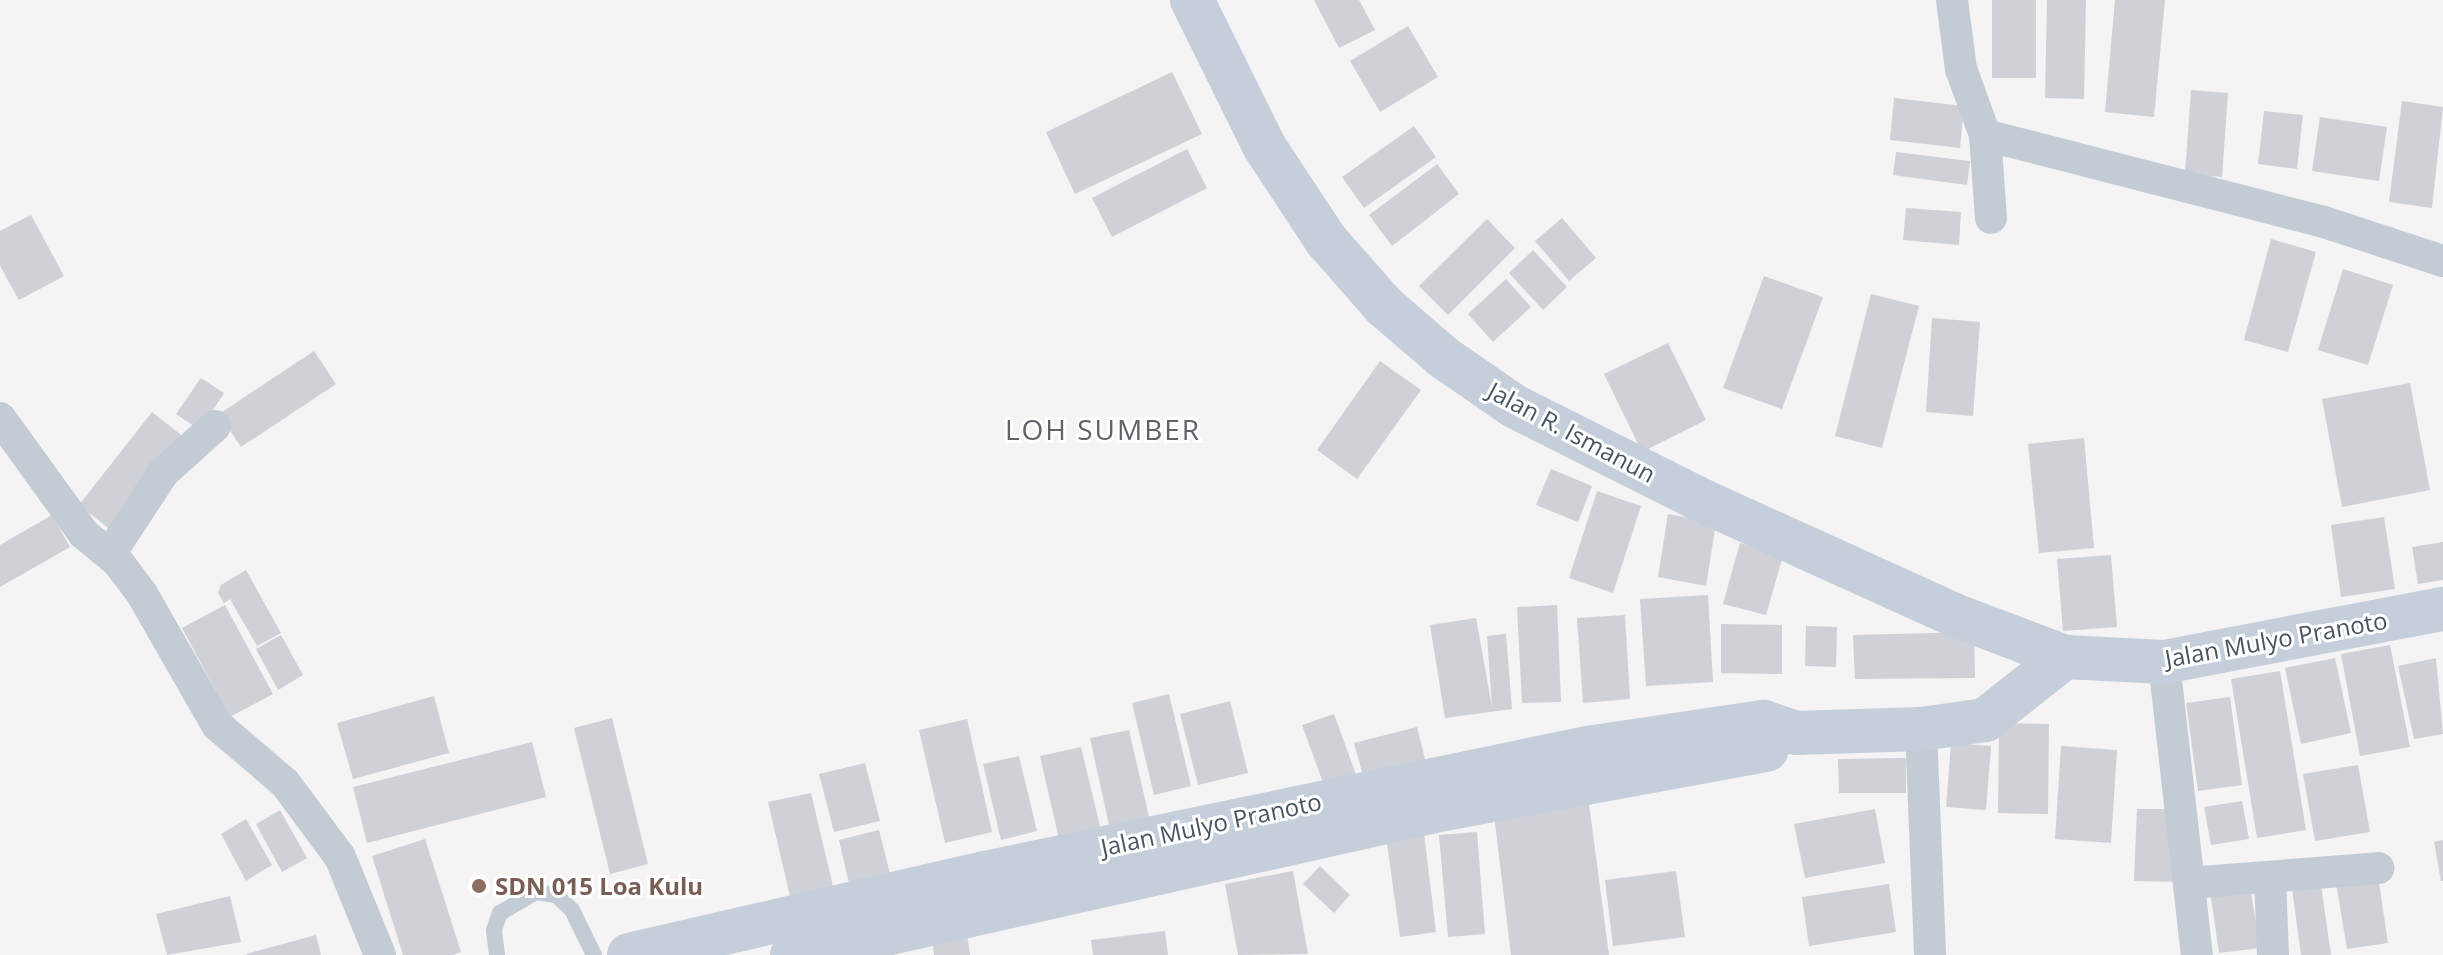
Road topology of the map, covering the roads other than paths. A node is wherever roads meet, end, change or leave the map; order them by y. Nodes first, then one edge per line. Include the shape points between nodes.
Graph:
1 (1192, 0) edge
2 (1952, 0) edge
3 (1985, 135) junction
4 (1991, 218) dead end
5 (2443, 261) edge
6 (0, 418) edge
7 (215, 426) dead end
8 (110, 554) junction
9 (2443, 609) edge
10 (2065, 657) junction
11 (2164, 662) junction
12 (1921, 729) junction
13 (1796, 733) junction
14 (2378, 868) dead end
15 (2270, 877) junction
16 (2189, 883) junction
17 (650, 953) edge
18 (380, 955) edge
19 (497, 955) edge
20 (594, 955) edge
21 (792, 955) edge
22 (1930, 955) edge
23 (2197, 955) edge
24 (2273, 955) edge

1 - 10 street, Jalan R. Ismanun via 1264,146 1326,240 1384,306 1443,357 1514,406 1703,501 1954,615
2 - 3 street via 1961,69
3 - 4 street
3 - 5 street via 2321,221
6 - 8 street via 84,534
7 - 8 street via 163,473
8 - 18 street via 142,594 217,725 285,783 340,857
9 - 11 street, Jalan Mulyo Pranoto
10 - 11 street, Jalan Mulyo Pranoto
10 - 12 street, Jalan Mulyo Pranoto via 2036,685 1985,720
11 - 16 street
12 - 13 street, Jalan Mulyo Pranoto
12 - 22 street
13 - 17 street, Jalan Mulyo Pranoto via 1764,722 1443,774
13 - 21 street, Jalan Mulyo Pranoto via 1772,749 1444,809
14 - 15 street
15 - 16 street
15 - 24 street
16 - 23 street
19 - 20 lane via 494,930 500,913 517,898 536,892 556,895 572,910

